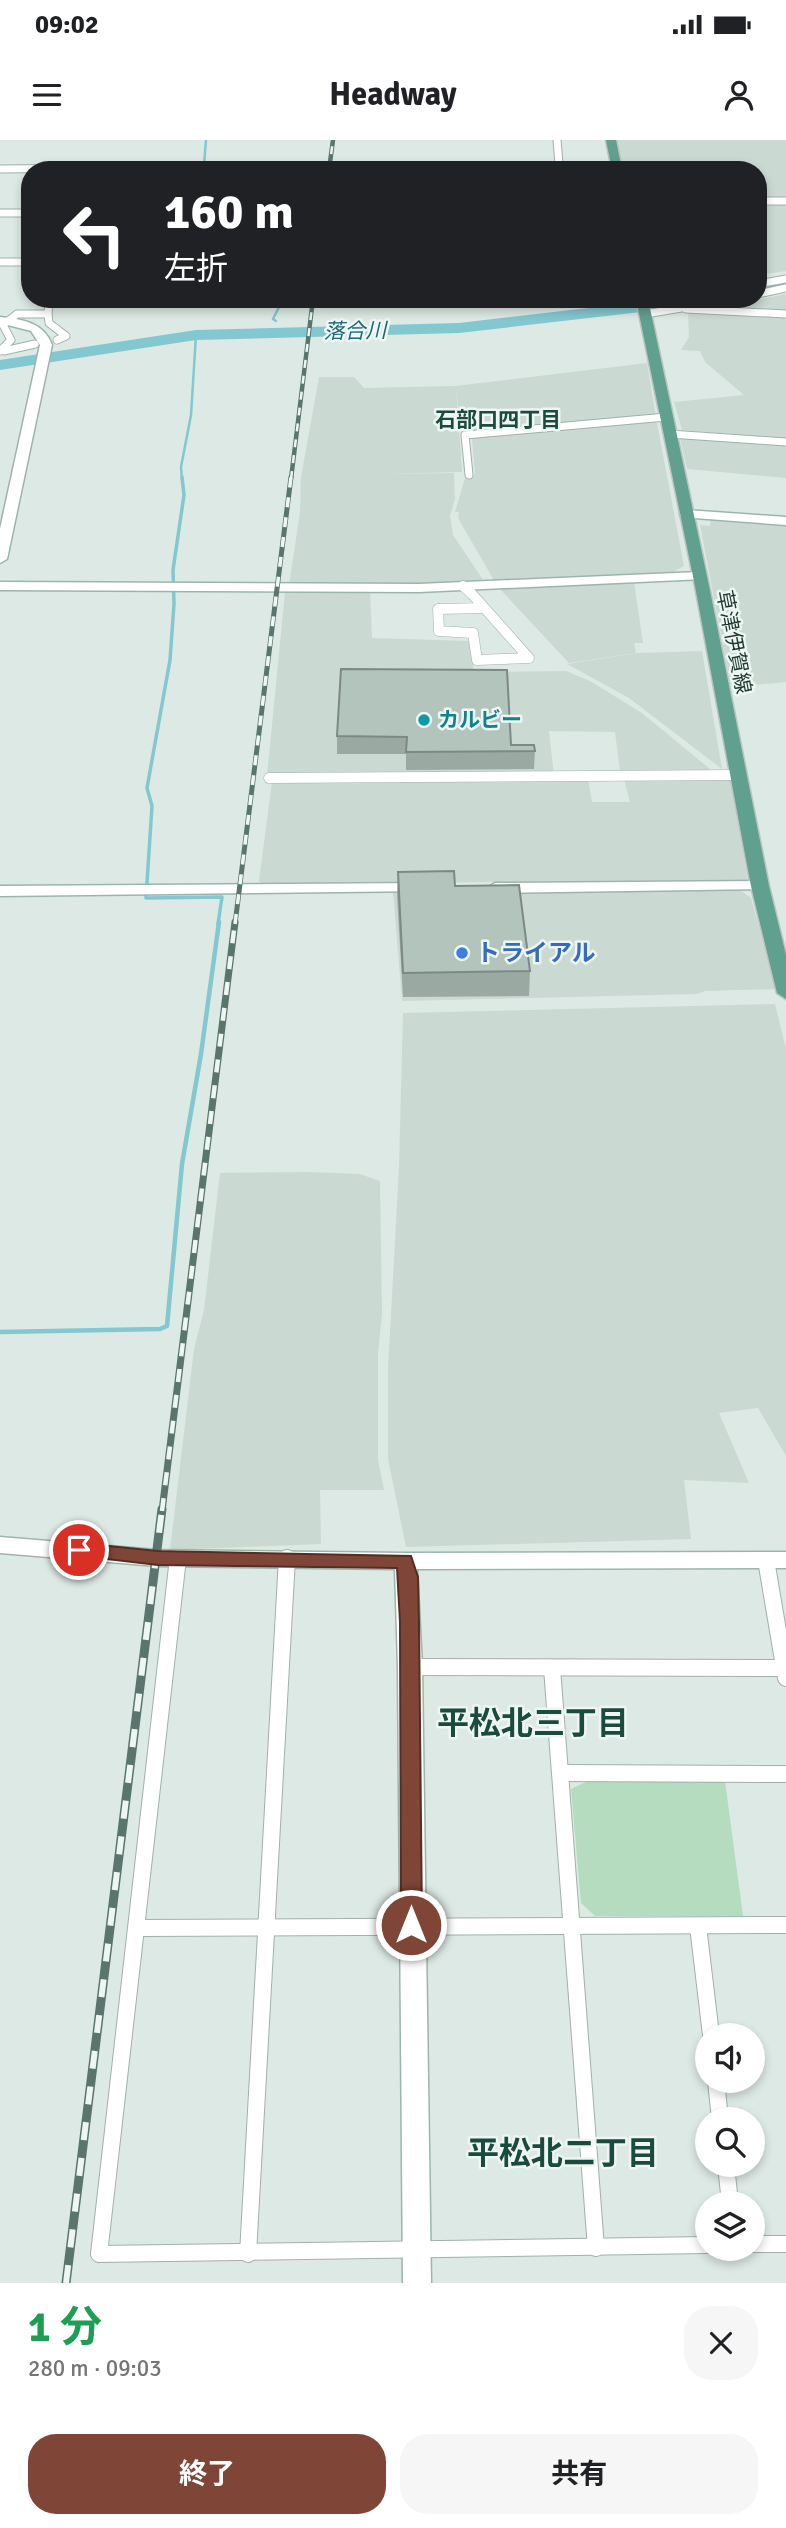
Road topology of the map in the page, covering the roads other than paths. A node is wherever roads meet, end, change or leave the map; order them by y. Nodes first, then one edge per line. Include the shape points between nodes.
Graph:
1 (557, 140) edge
2 (611, 140) edge
3 (559, 161) edge
4 (615, 161) edge
5 (0, 169) edge
6 (21, 169) edge
7 (767, 201) edge
8 (786, 201) edge
9 (0, 213) edge
10 (21, 213) edge
11 (0, 262) edge
12 (21, 262) edge
13 (786, 279) edge
14 (767, 282) edge
15 (786, 288) edge
16 (767, 292) edge
17 (48, 308) edge
18 (644, 308) edge
19 (665, 308) edge
20 (691, 308) edge
21 (686, 309) junction
22 (48, 314) junction
23 (786, 314) edge
24 (4, 321) edge
25 (58, 340) dead end
26 (2, 351) edge
27 (41, 352) junction
28 (666, 417) junction
29 (670, 433) junction
30 (786, 442) edge
31 (468, 475) dead end
32 (6, 508) edge
33 (686, 514) junction
34 (786, 522) edge
35 (0, 559) edge
36 (699, 576) junction
37 (0, 586) edge
38 (463, 586) junction
39 (484, 608) junction
40 (739, 775) junction
41 (269, 778) dead end
42 (760, 886) junction
43 (446, 888) edge
44 (473, 888) edge
45 (0, 891) edge
46 (786, 993) edge
47 (0, 1545) edge
48 (178, 1558) junction
49 (287, 1558) junction
50 (776, 1560) edge
51 (404, 1561) junction
52 (410, 1667) junction
53 (552, 1668) junction
54 (785, 1673) edge
55 (562, 1773) junction
56 (786, 1774) edge
57 (411, 1925) junction
58 (572, 1926) junction
59 (698, 1926) junction
60 (786, 1926) edge
61 (138, 1928) junction
62 (268, 1928) junction
63 (710, 2023) edge
64 (765, 2244) edge
65 (786, 2244) edge
66 (695, 2245) edge
67 (596, 2248) junction
68 (416, 2249) junction
69 (248, 2254) junction
70 (417, 2283) edge

1 - 3 street
2 - 4 main road
5 - 6 street
7 - 8 street
9 - 10 street
11 - 12 street
13 - 14 street
15 - 16 street
17 - 22 street
18 - 28 main road, 草津伊賀線
19 - 21 street
20 - 21 street
21 - 23 street
22 - 24 street via 18,314
22 - 25 street via 49,323 65,336
24 - 26 street via 11,340
24 - 27 street via 43,334 47,345
26 - 27 street
27 - 32 street
28 - 29 main road, 草津伊賀線
28 - 31 street via 465,435
29 - 30 street
29 - 33 main road, 草津伊賀線
32 - 35 street
33 - 34 street
33 - 36 main road, 草津伊賀線
36 - 38 street
36 - 40 main road, 草津伊賀線
37 - 38 street
38 - 39 street
39 - 39 street via 511,638 530,658 477,660 473,633 439,631 439,609
40 - 41 street
40 - 42 main road, 草津伊賀線
42 - 44 street
42 - 46 main road, 草津伊賀線
43 - 45 street
47 - 48 street
48 - 49 street
48 - 61 street
49 - 51 street
49 - 62 street
50 - 51 street
50 - 54 street
51 - 52 street
52 - 53 street
52 - 57 street
53 - 54 street
53 - 55 street
55 - 56 street
55 - 58 street
57 - 58 street
57 - 62 street
57 - 68 street
58 - 59 street
58 - 67 street
59 - 60 street
59 - 63 street
61 - 62 street
61 - 69 street via 99,2254
62 - 69 street
64 - 65 street
66 - 67 street
67 - 68 street
68 - 69 street
68 - 70 street

